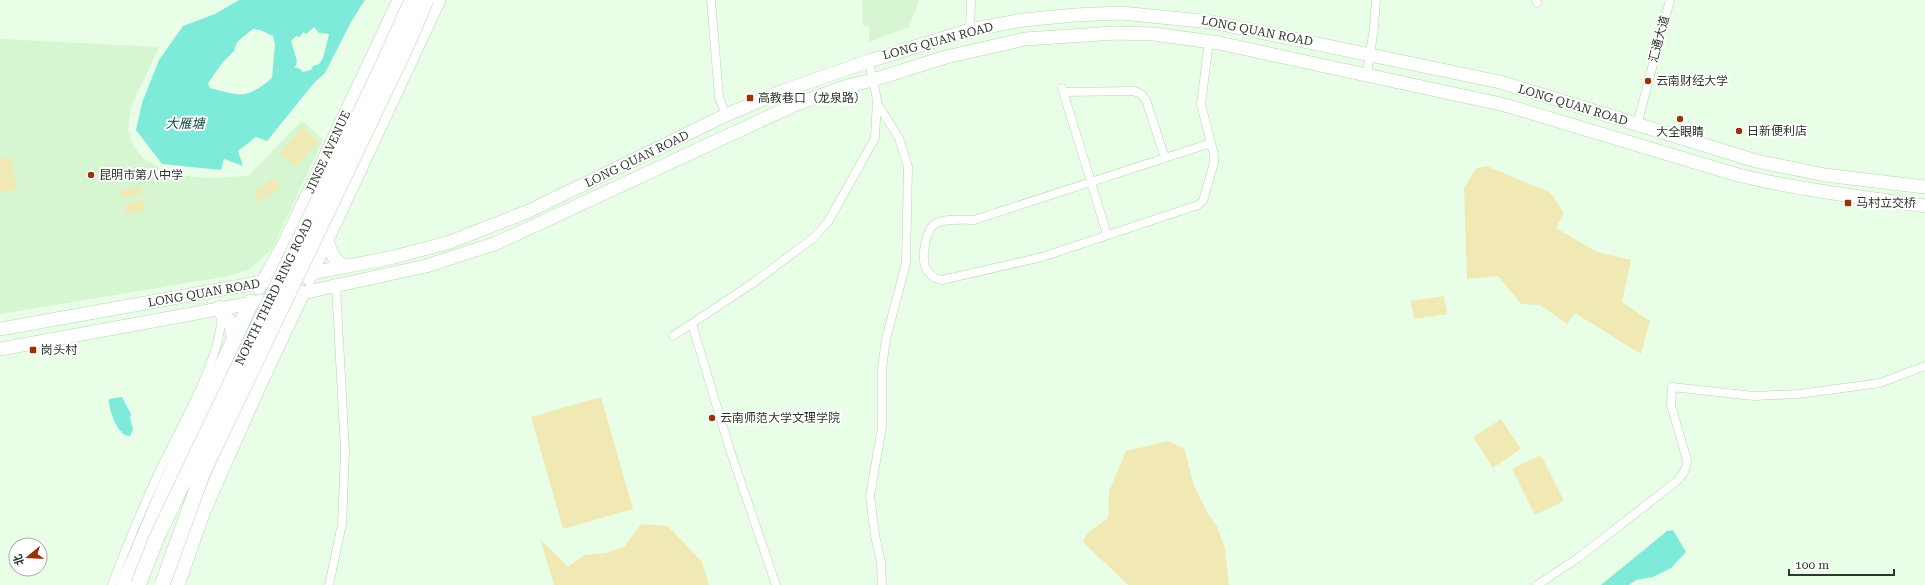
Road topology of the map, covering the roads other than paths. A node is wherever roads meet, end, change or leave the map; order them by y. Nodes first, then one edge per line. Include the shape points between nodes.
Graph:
1 (399, 0) edge
2 (412, 0) edge
3 (426, 0) edge
4 (439, 0) edge
5 (711, 0) edge
6 (971, 0) edge
7 (1376, 0) edge
8 (1670, 0) edge
9 (970, 30) junction
10 (1209, 41) junction
11 (1370, 54) junction
12 (869, 60) junction
13 (1367, 74) junction
14 (873, 80) junction
15 (878, 105) junction
16 (726, 115) junction
17 (1636, 125) junction
18 (1211, 143) junction
19 (1165, 158) junction
20 (1091, 182) junction
21 (1925, 187) edge
22 (310, 191) junction
23 (342, 206) junction
24 (1925, 206) edge
25 (1107, 234) junction
26 (327, 241) junction
27 (345, 266) junction
28 (312, 274) junction
29 (262, 283) junction
30 (336, 286) junction
31 (302, 293) junction
32 (251, 302) junction
33 (219, 308) junction
34 (692, 324) junction
35 (0, 329) edge
36 (673, 336) dead end
37 (234, 340) junction
38 (0, 349) edge
39 (1925, 366) edge
40 (112, 585) edge
41 (124, 585) edge
42 (138, 585) edge
43 (162, 585) edge
44 (177, 585) edge
45 (329, 585) edge
46 (776, 585) edge
47 (882, 585) edge
48 (1537, 585) edge

1 - 22 main road, JINSE AVENUE
2 - 42 highway, NORTH THIRD RING ROAD, bridge via 157,537
3 - 43 highway, NORTH THIRD RING ROAD, bridge via 203,472
4 - 23 main road
5 - 16 street via 718,97
6 - 9 street
7 - 11 street
8 - 17 street, 汇通大道
9 - 11 main road, LONG QUAN ROAD via 1023,20 1121,13 1212,22
9 - 12 main road, LONG QUAN ROAD
10 - 13 main road, LONG QUAN ROAD
10 - 14 main road, LONG QUAN ROAD via 1154,34 1115,33 1025,38 946,57
10 - 18 street via 1201,104
11 - 13 street
11 - 17 main road, LONG QUAN ROAD via 1500,82
12 - 14 street
12 - 16 main road, LONG QUAN ROAD
13 - 24 main road, LONG QUAN ROAD via 1505,105 1738,175 1817,192
14 - 15 street
14 - 30 main road, LONG QUAN ROAD via 847,86 792,106 497,243 426,266
15 - 34 street via 875,138 828,222 812,239
15 - 47 street via 899,138 908,166 906,263 886,339 882,368 882,427 870,496 881,562
16 - 27 main road, LONG QUAN ROAD via 529,211 458,240 394,257
17 - 21 main road, LONG QUAN ROAD via 1786,168
18 - 19 street
18 - 25 street via 1214,163 1203,201 1193,207
19 - 20 street
19 - 20 street via 1148,104 1141,94 1134,91 1063,90
20 - 25 street
20 - 25 street via 974,220 937,222 930,226 928,232 924,259 926,267 935,278 942,280 1042,257
22 - 23 main road via 312,202 321,210 332,211
22 - 29 main road, JINSE AVENUE
23 - 26 main road
26 - 27 main road via 330,253 336,261
26 - 28 main road
27 - 28 main road, LONG QUAN ROAD
28 - 29 main road, LONG QUAN ROAD
28 - 31 main road
29 - 32 main road, JINSE AVENUE
29 - 35 main road, LONG QUAN ROAD
30 - 31 main road, LONG QUAN ROAD
30 - 45 street via 345,451 342,524
31 - 32 main road, LONG QUAN ROAD
31 - 44 highway via 203,511
32 - 33 main road, LONG QUAN ROAD
32 - 37 highway
33 - 37 highway via 232,326
33 - 38 main road, LONG QUAN ROAD
33 - 40 street via 221,333 206,374 158,474
34 - 36 street
34 - 46 street via 730,450
37 - 41 highway via 165,487
39 - 48 street via 1880,383 1805,394 1754,396 1672,387 1671,405 1687,460 1684,474 1578,558

